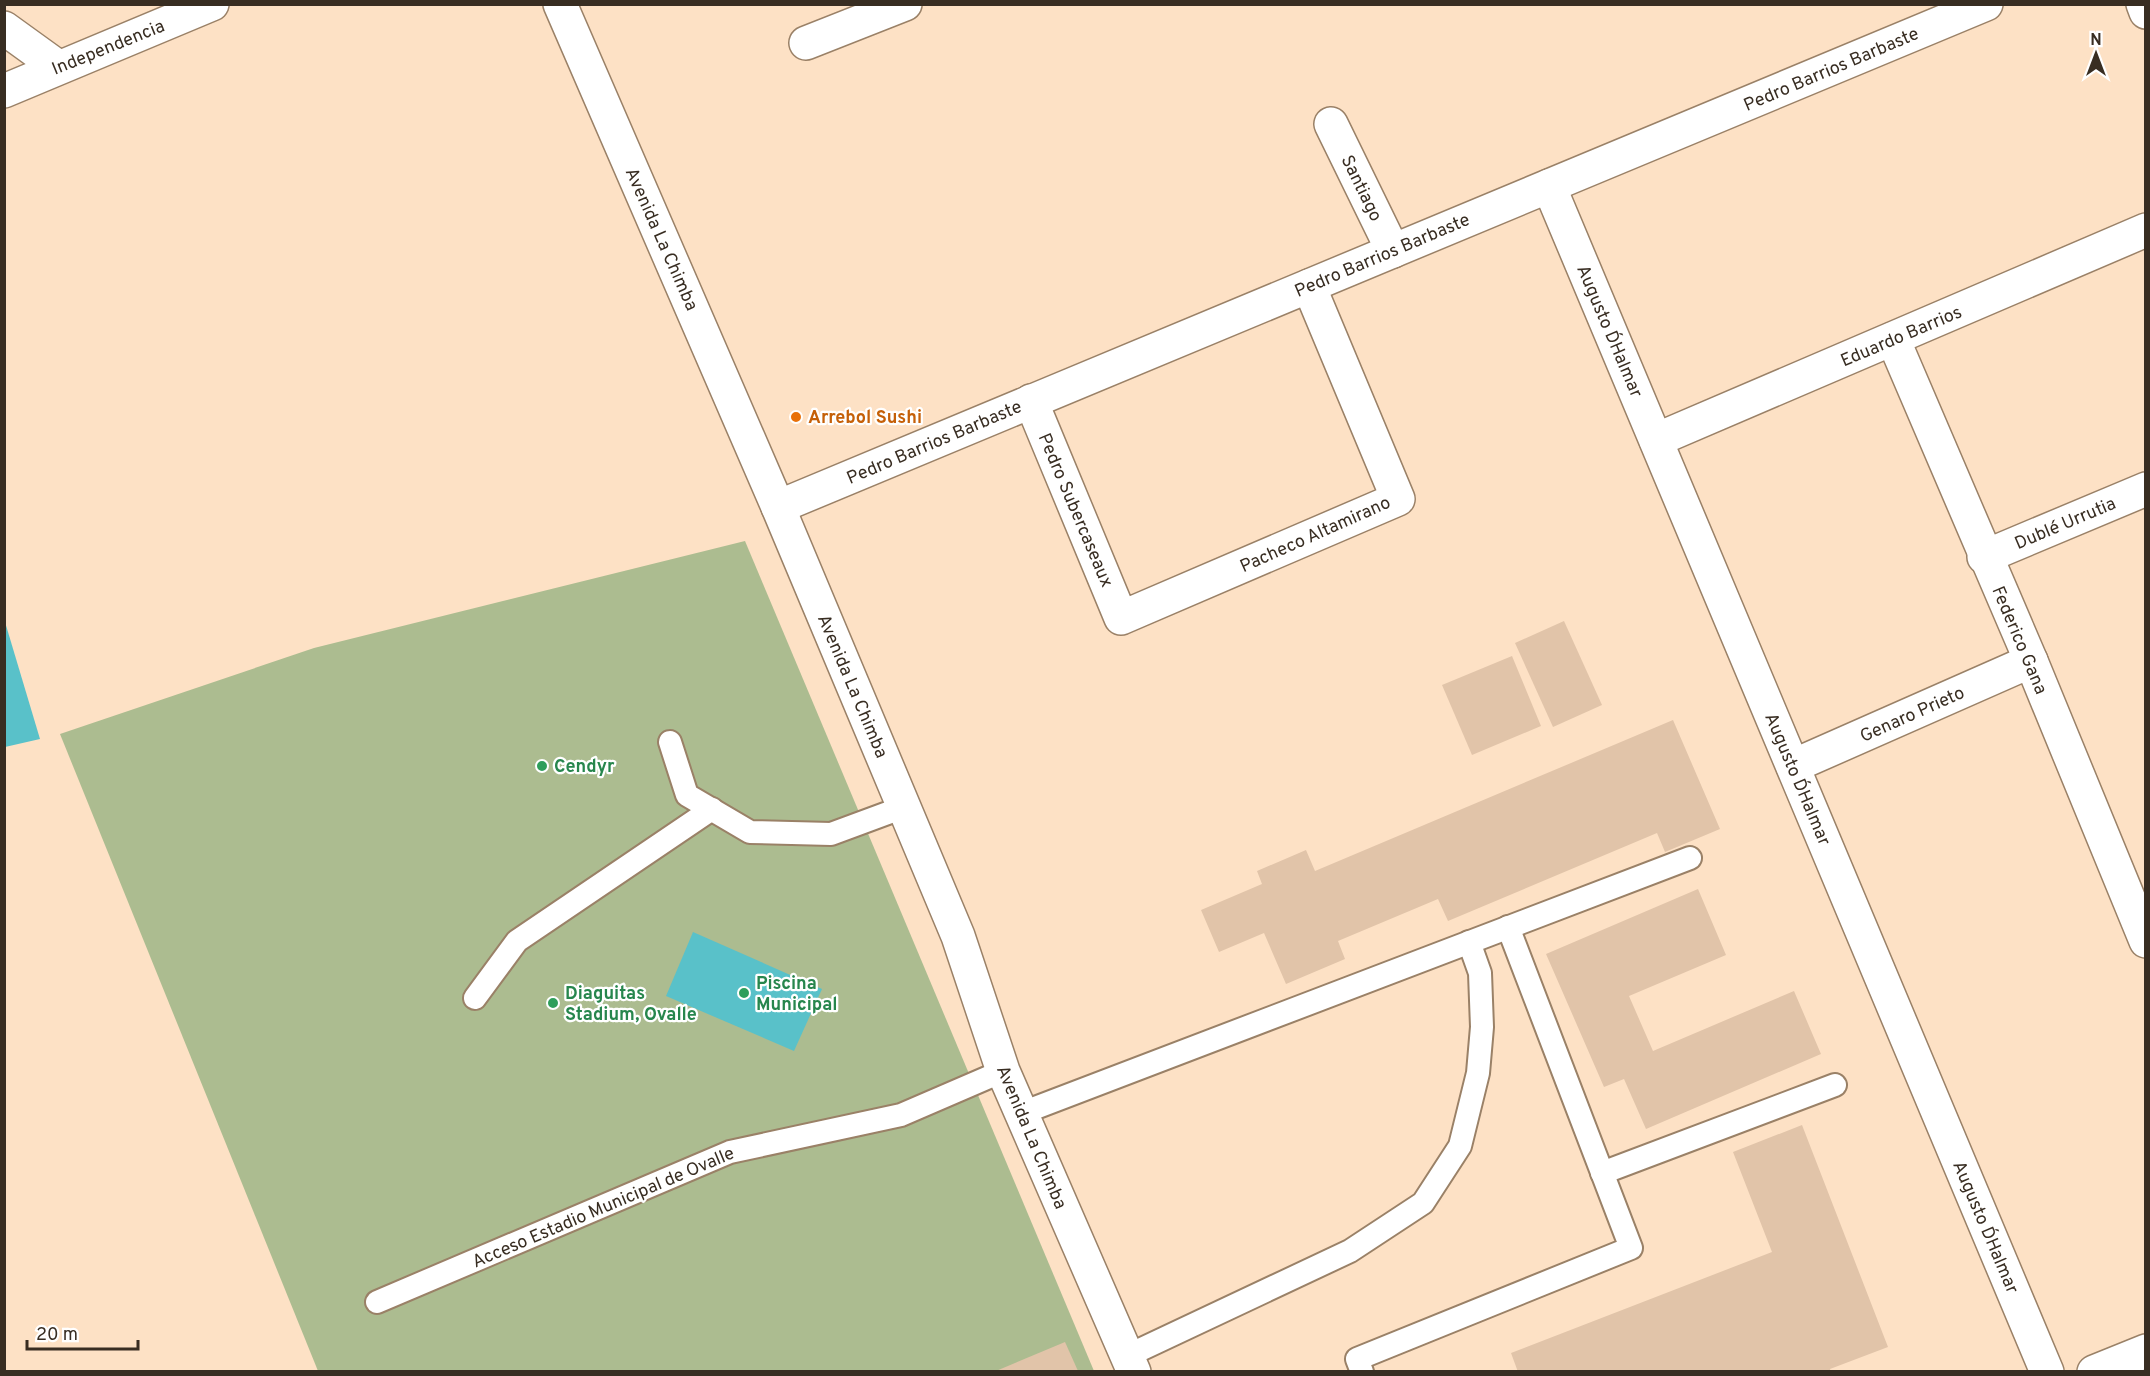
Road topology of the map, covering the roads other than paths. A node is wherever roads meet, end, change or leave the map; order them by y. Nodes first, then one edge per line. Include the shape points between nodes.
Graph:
1 (212, 4) edge
2 (560, 4) edge
3 (905, 4) edge
4 (1986, 4) edge
5 (2143, 4) edge
6 (2145, 12) edge
7 (4, 28) edge
8 (806, 43) dead end
9 (58, 67) junction
10 (4, 91) edge
11 (1331, 124) dead end
12 (1549, 186) junction
13 (2145, 230) edge
14 (1393, 251) junction
15 (1309, 286) junction
16 (1893, 339) junction
17 (1031, 401) junction
18 (1656, 440) junction
19 (2145, 489) edge
20 (778, 507) junction
21 (1984, 557) junction
22 (1121, 618) joint
23 (2031, 661) junction
24 (670, 742) dead end
25 (1793, 766) junction
26 (904, 807) junction
27 (712, 809) junction
28 (1690, 858) dead end
29 (1508, 927) junction
30 (2145, 941) edge
31 (1469, 942) junction
32 (475, 998) dead end
33 (1003, 1071) junction
34 (1835, 1085) dead end
35 (1022, 1113) junction
36 (1602, 1173) junction
37 (377, 1302) dead end
38 (2145, 1351) edge
39 (1130, 1364) edge
40 (1362, 1371) edge
41 (2047, 1371) edge
42 (2094, 1371) edge

1 - 9 street, Independencia
2 - 20 street, Avenida La Chimba
3 - 8 street
4 - 12 street, Pedro Barrios Barbaste
5 - 6 street
7 - 9 street
9 - 10 street, Independencia
11 - 14 street, Santiago
12 - 14 street, Pedro Barrios Barbaste
12 - 18 street, Augusto D´Halmar
13 - 16 street, Eduardo Barrios
14 - 15 street, Pedro Barrios Barbaste
15 - 17 street, Pedro Barrios Barbaste
15 - 22 street, Pacheco Altamirano via 1398,499
16 - 18 street, Eduardo Barrios
16 - 21 street, Federico Gana
17 - 20 street, Pedro Barrios Barbaste
17 - 22 street, Pedro Subercaseaux
18 - 25 street, Augusto D´Halmar
19 - 21 street, Dublé Urrutia
20 - 26 street, Avenida La Chimba
21 - 23 street, Federico Gana
23 - 25 street, Genaro Prieto
23 - 30 street, Federico Gana
24 - 27 lane via 687,795
25 - 41 street, Augusto D´Halmar
26 - 27 lane via 831,834 750,832
26 - 33 street, Avenida La Chimba via 958,936
27 - 32 lane via 517,941
28 - 29 lane
29 - 31 lane
29 - 36 lane
31 - 35 lane
31 - 39 lane via 1480,973 1482,1027 1478,1073 1460,1146 1423,1203 1350,1251
33 - 35 street, Avenida La Chimba
33 - 37 lane, Acceso Estadio Municipal de Ovalle via 900,1115 730,1152
34 - 36 lane
35 - 39 street, Avenida La Chimba
36 - 40 lane via 1631,1248 1357,1359
38 - 42 street

